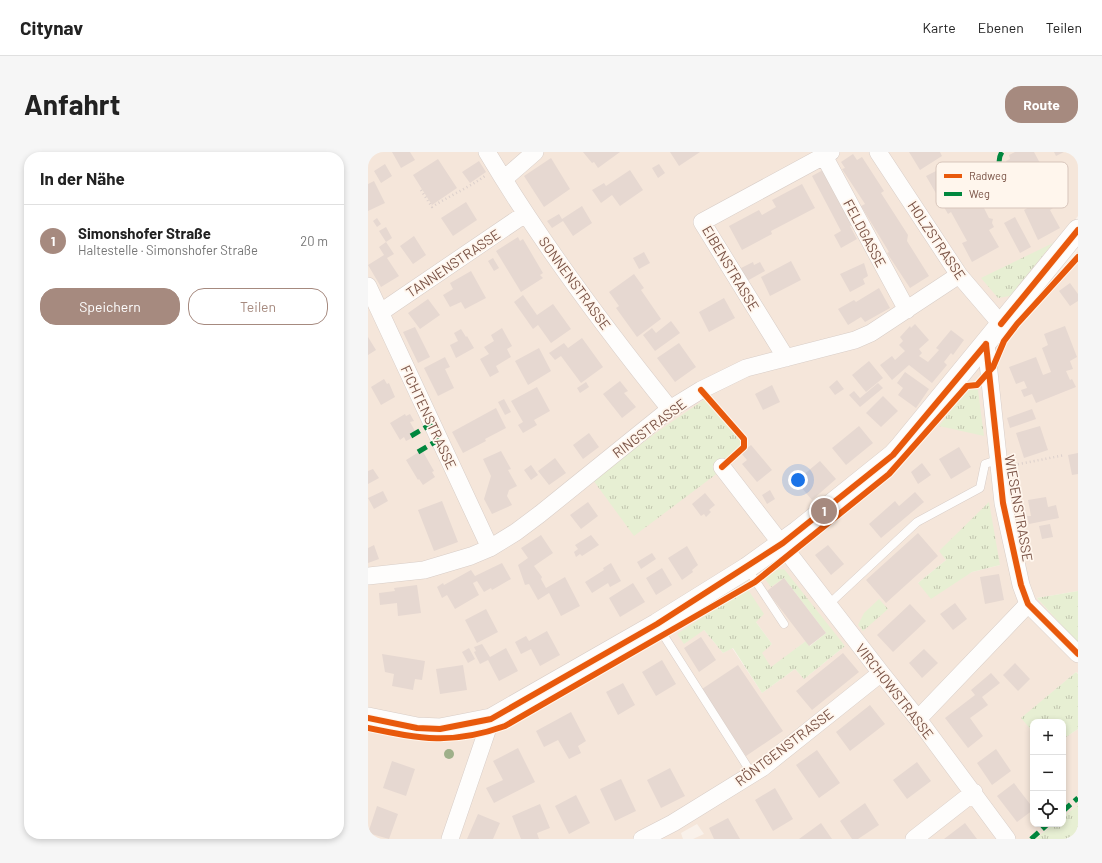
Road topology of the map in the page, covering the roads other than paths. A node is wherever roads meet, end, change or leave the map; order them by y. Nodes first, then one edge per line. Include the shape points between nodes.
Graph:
1 (488, 152) edge
2 (535, 152) edge
3 (878, 152) edge
4 (828, 154) edge
5 (500, 173) junction
6 (525, 214) junction
7 (1078, 230) edge
8 (959, 275) junction
9 (368, 286) edge
10 (907, 310) junction
11 (381, 312) junction
12 (1001, 324) junction
13 (986, 344) junction
14 (786, 358) junction
15 (670, 409) junction
16 (998, 464) junction
17 (722, 467) road end
18 (782, 543) junction
19 (490, 548) junction
20 (747, 568) junction
21 (368, 576) edge
22 (828, 604) junction
23 (1028, 604) junction
24 (657, 624) junction
25 (784, 624) dead end
26 (1078, 654) edge
27 (881, 673) junction
28 (368, 718) edge
29 (918, 719) junction
30 (491, 720) junction
31 (752, 774) junction
32 (974, 792) junction
33 (450, 839) edge
34 (642, 839) edge
35 (914, 839) edge
36 (1007, 839) edge

1 - 5 street, SONNENSTRASSE
2 - 5 street
3 - 8 street, HOLZSTRASSE
4 - 10 street, FELDGASSE
4 - 14 street, EIBENSTRASSE via 702,222
5 - 6 street, SONNENSTRASSE
6 - 11 street, TANNENSTRASSE
6 - 15 street, SONNENSTRASSE via 617,343
7 - 12 street
8 - 10 street, RINGSTRASSE
8 - 12 street, HOLZSTRASSE
9 - 11 street, FICHTENSTRASSE
10 - 14 street, RINGSTRASSE via 855,340
11 - 19 street, FICHTENSTRASSE
12 - 13 street
13 - 16 street, WIESENSTRASSE
13 - 18 street via 893,455
14 - 15 street, RINGSTRASSE via 746,368 701,390
15 - 19 street, RINGSTRASSE via 534,518
16 - 22 lane via 985,464 980,488 917,522
16 - 23 street, WIESENSTRASSE via 1003,503 1021,585
17 - 18 street, VIRCHOWSTRASSE
18 - 20 street
18 - 22 street, VIRCHOWSTRASSE
19 - 21 street, RINGSTRASSE via 424,570
20 - 24 street
20 - 25 lane
22 - 27 street, VIRCHOWSTRASSE
23 - 26 street, WIESENSTRASSE
23 - 29 street
24 - 30 street
24 - 31 lane
27 - 29 street, VIRCHOWSTRASSE
27 - 31 street, RÖNTGENSTRASSE
28 - 30 street via 417,728 440,729
29 - 32 street, VIRCHOWSTRASSE
30 - 33 street
31 - 34 street, RÖNTGENSTRASSE
32 - 35 street
32 - 36 street, VIRCHOWSTRASSE

